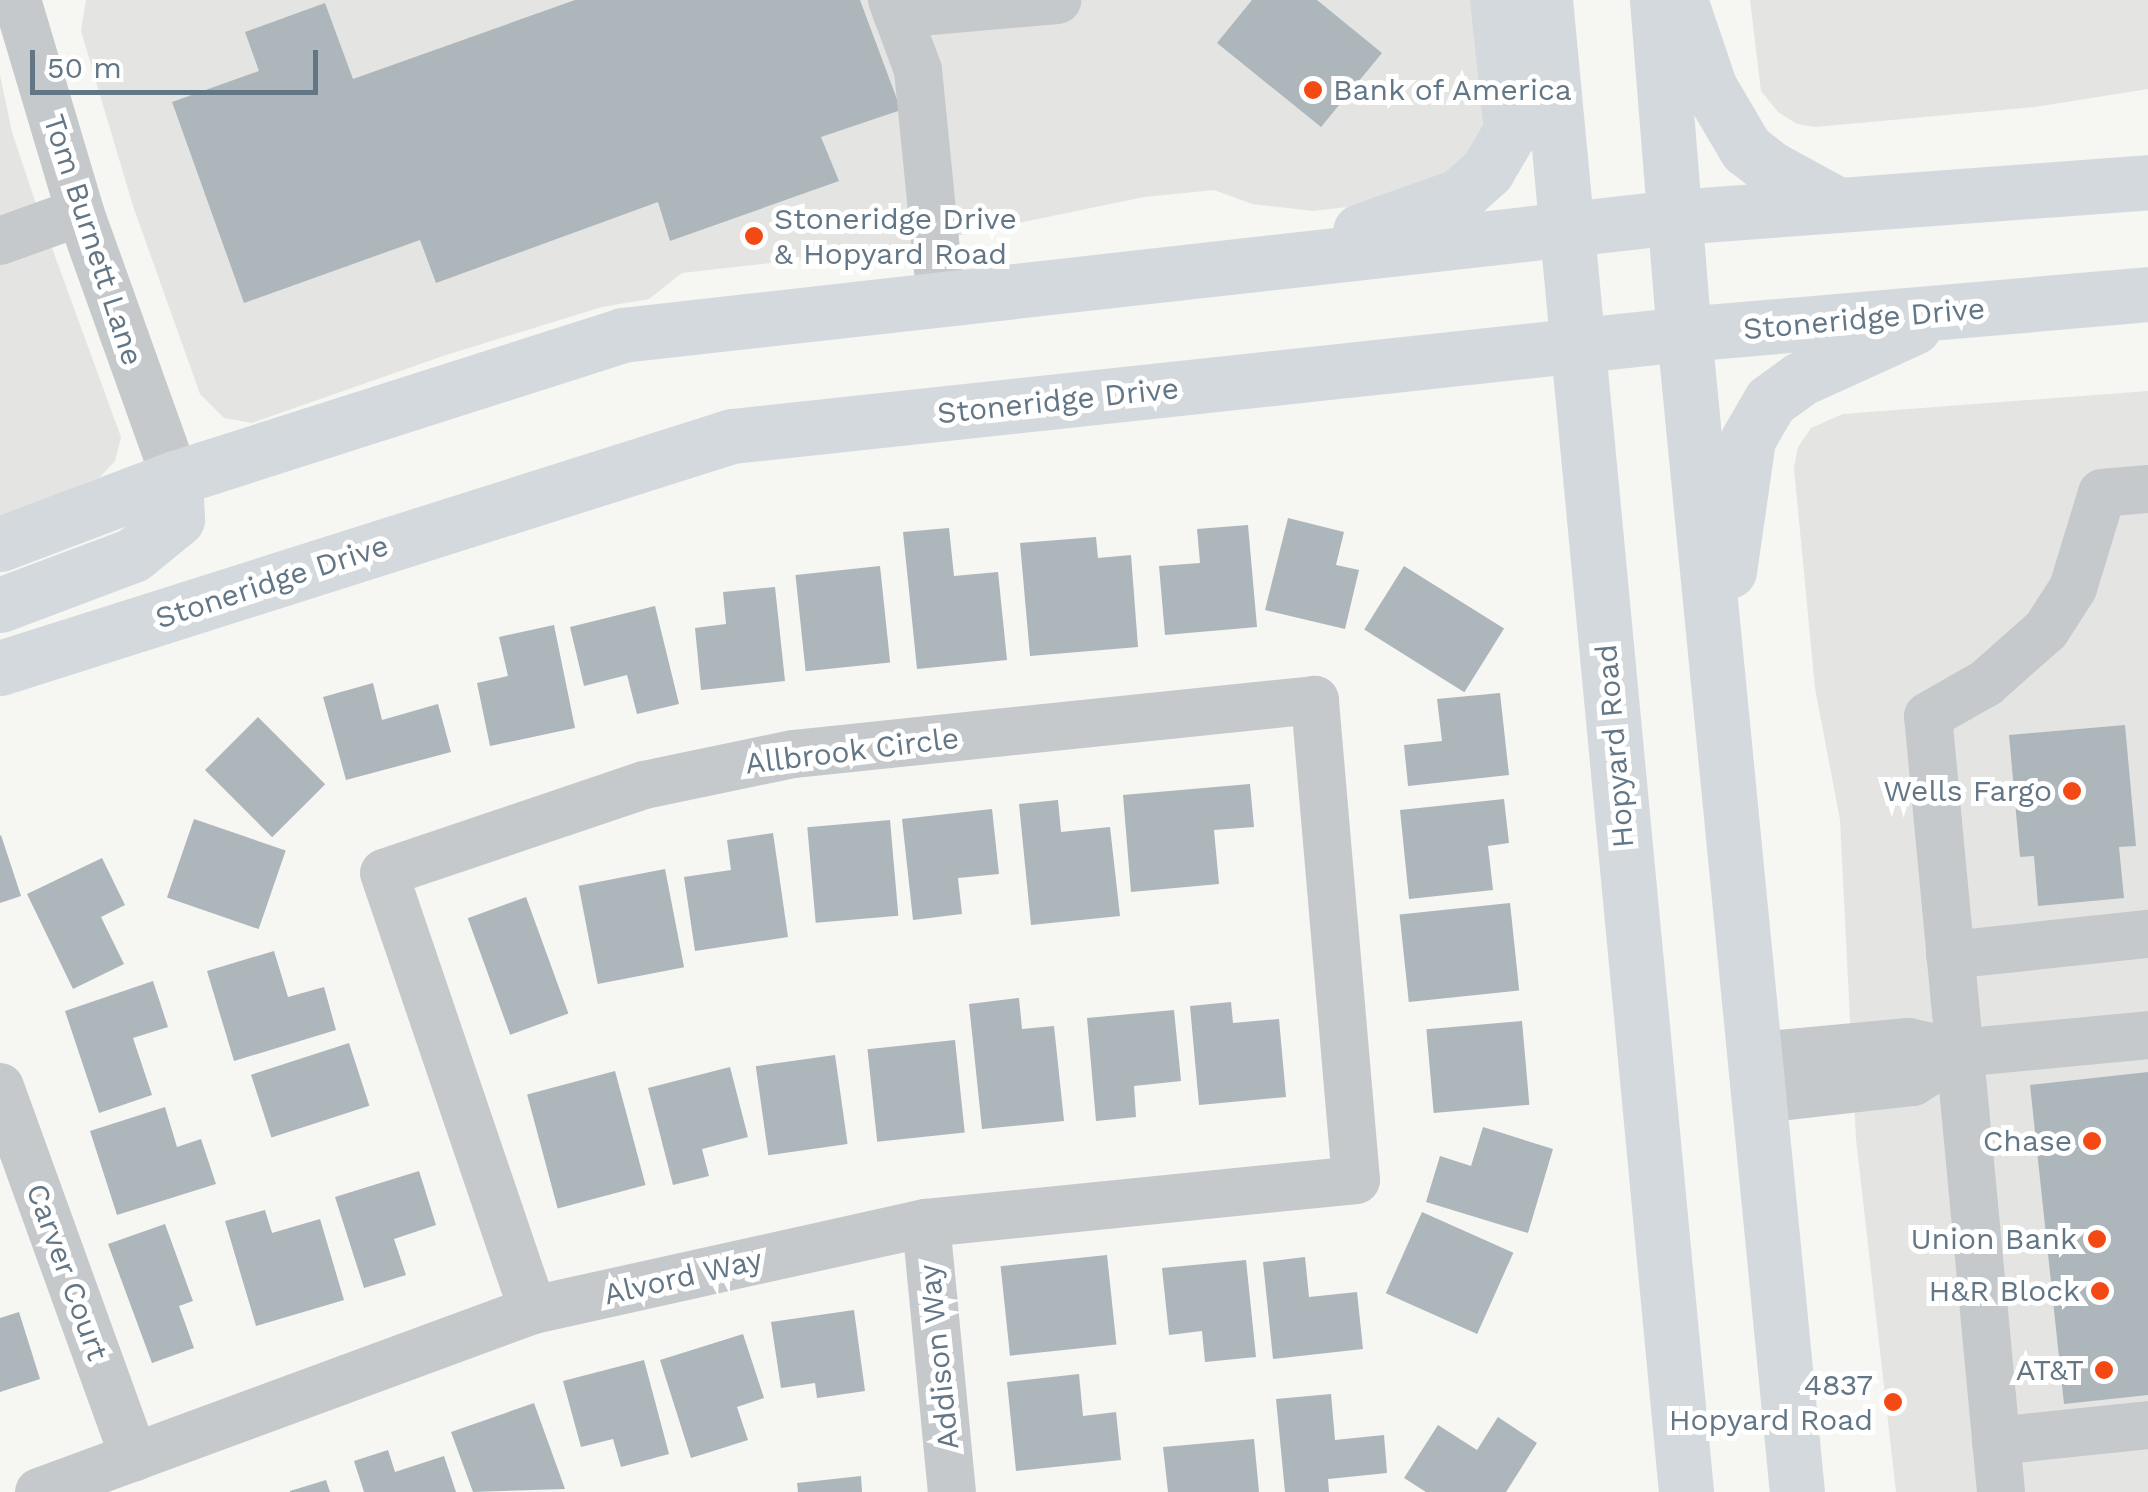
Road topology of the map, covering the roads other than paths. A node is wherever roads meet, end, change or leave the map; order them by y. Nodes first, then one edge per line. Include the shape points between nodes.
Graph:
1 (16, 0) edge
2 (1057, 0) edge
3 (1497, 0) edge
4 (1545, 0) edge
5 (1657, 0) edge
6 (1680, 0) edge
7 (894, 7) edge
8 (2148, 182) edge
9 (1838, 205) junction
10 (80, 212) junction
11 (1674, 217) junction
12 (1566, 229) junction
13 (0, 240) edge
14 (1283, 261) junction
15 (2148, 294) edge
16 (941, 299) junction
17 (1948, 311) junction
18 (1684, 334) junction
19 (1577, 346) junction
20 (175, 478) junction
21 (2148, 489) edge
22 (0, 544) edge
23 (0, 605) edge
24 (1716, 653) junction
25 (0, 668) edge
26 (2148, 934) edge
27 (1950, 955) junction
28 (2148, 1036) edge
29 (1959, 1053) junction
30 (1759, 1077) junction
31 (0, 1087) edge
32 (1356, 1180) joint
33 (926, 1223) junction
34 (533, 1310) junction
35 (2148, 1424) edge
36 (1996, 1441) junction
37 (134, 1457) junction
38 (38, 1492) edge
39 (952, 1492) edge
40 (1686, 1492) edge
41 (1797, 1492) edge
42 (2001, 1492) edge

1 - 10 street, Tom Burnett Lane
2 - 7 street
3 - 14 main road via 1511,130 1487,171 1460,196
4 - 12 main road, Hopyard Road
5 - 11 main road
6 - 9 main road via 1710,88 1746,149
7 - 16 street via 918,70
8 - 9 main road
9 - 11 main road
10 - 13 street
10 - 20 street, Tom Burnett Lane
11 - 12 main road
11 - 18 main road
12 - 14 main road
12 - 19 main road, Hopyard Road
14 - 16 main road
15 - 17 main road, Stoneridge Drive
16 - 20 main road via 622,336
17 - 18 main road, Stoneridge Drive
17 - 24 main road via 1800,379 1770,401 1748,439
18 - 19 main road, Stoneridge Drive
18 - 24 main road
19 - 25 main road, Stoneridge Drive via 732,436
19 - 40 main road, Hopyard Road
20 - 22 main road
20 - 23 main road via 177,519 133,555
21 - 27 street via 2102,493 2073,588 2046,630 1986,683 1928,716
24 - 30 main road
26 - 27 street
27 - 29 street
28 - 29 street
29 - 30 street via 1913,1082
29 - 36 street
30 - 41 main road
31 - 37 street, Carver Court
32 - 33 street, Alvord Way
32 - 34 street, Allbrook Circle via 1315,700 793,754 644,785 384,873
33 - 34 street, Alvord Way
33 - 39 street, Addison Way
34 - 37 street, Alvord Way
35 - 36 street
36 - 42 street
37 - 38 street, Alvord Way

